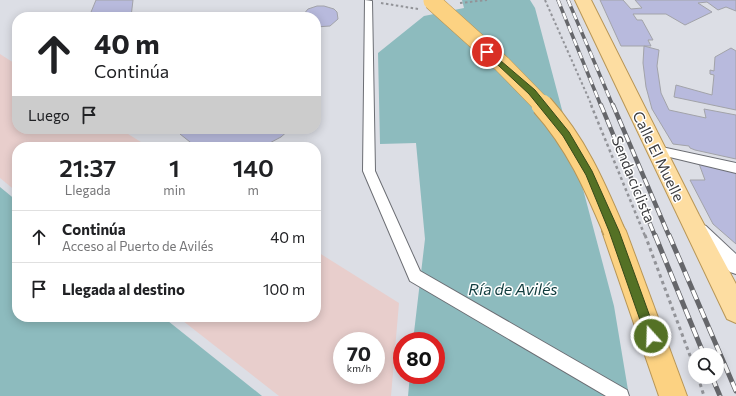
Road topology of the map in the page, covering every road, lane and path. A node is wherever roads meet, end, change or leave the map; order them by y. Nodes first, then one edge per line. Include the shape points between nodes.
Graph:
1 (368, 0) edge
2 (487, 0) edge
3 (544, 0) edge
4 (584, 0) edge
5 (455, 3) dead end
6 (429, 4) edge
7 (657, 150) junction
8 (736, 168) edge
9 (691, 222) junction
10 (736, 266) edge
11 (736, 310) edge
12 (688, 350) edge
13 (700, 384) edge
14 (621, 396) edge
15 (673, 396) edge
16 (704, 396) edge

1 - 6 path
1 - 14 street via 369,171 415,276
2 - 5 path
3 - 12 path, Senda ciclista via 590,98
4 - 7 main road, Calle El Muelle
6 - 15 highway, bridge via 532,92 566,134 589,174 614,231
7 - 8 street
7 - 9 main road, Calle El Muelle
9 - 10 street
9 - 11 main road, Calle El Muelle
13 - 16 path

